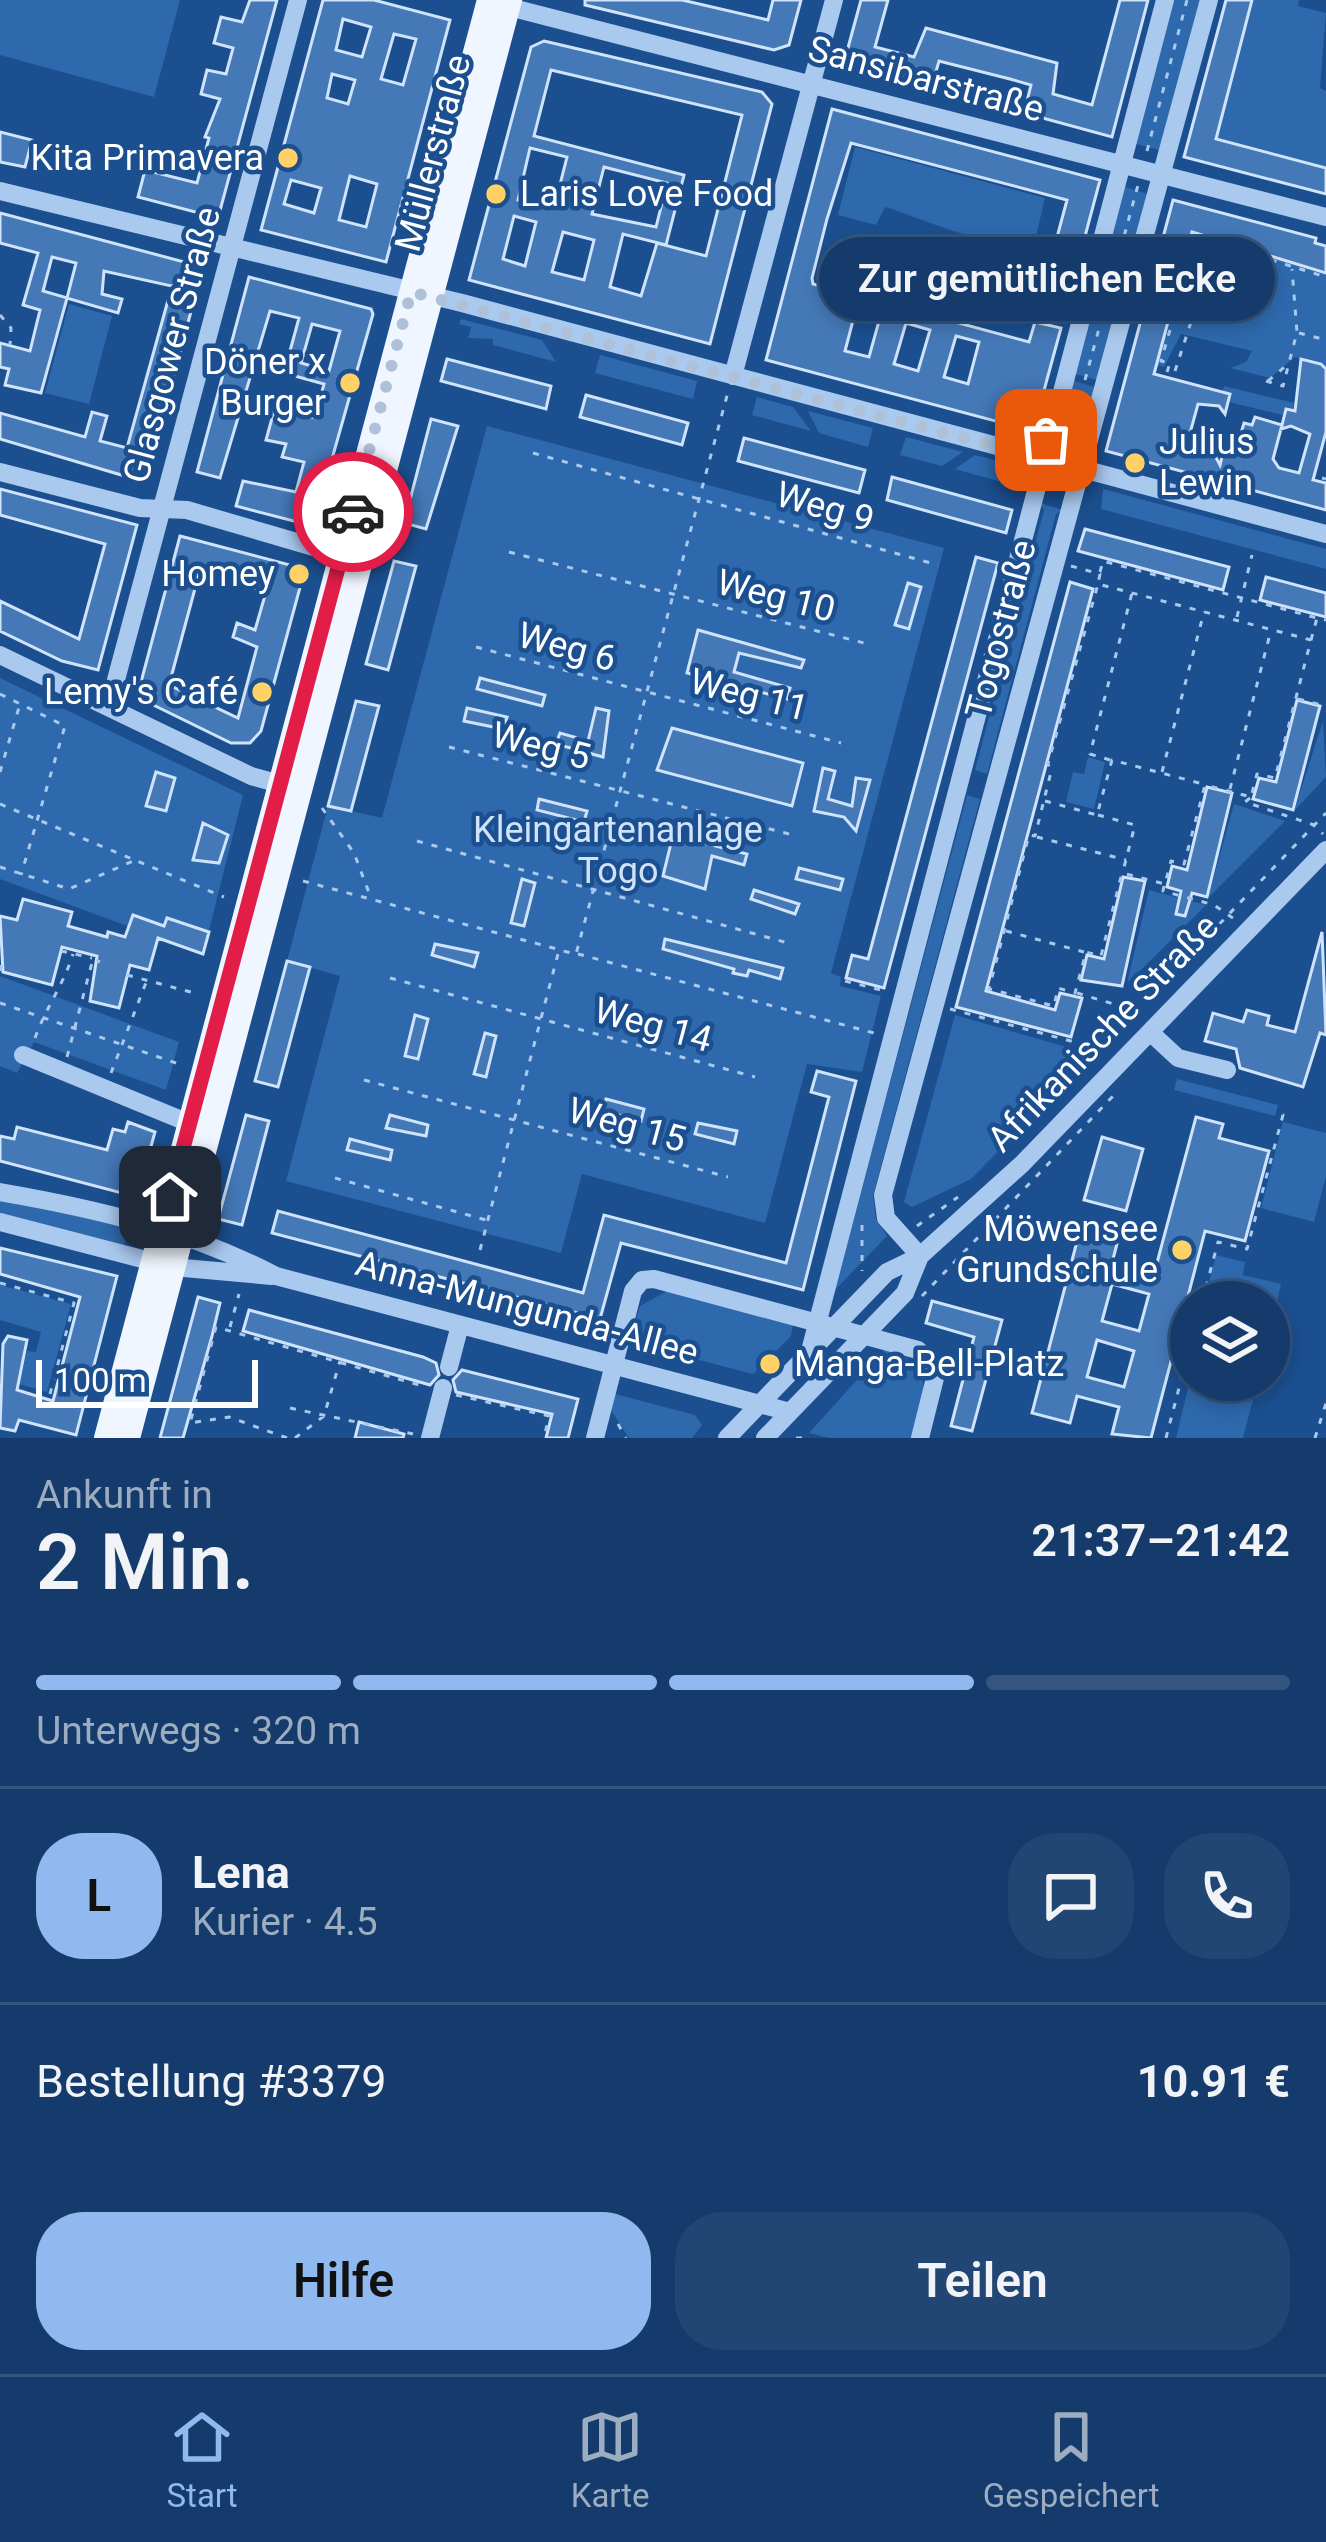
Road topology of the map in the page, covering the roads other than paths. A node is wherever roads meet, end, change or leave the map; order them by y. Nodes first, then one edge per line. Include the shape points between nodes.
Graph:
1 (298, 0) edge
2 (834, 0) edge
3 (1165, 0) edge
4 (1209, 0) edge
5 (493, 2) edge
6 (813, 83) junction
7 (1126, 155) junction
8 (1162, 165) junction
9 (0, 191) edge
10 (1326, 217) edge
11 (232, 246) junction
12 (422, 295) junction
13 (733, 376) junction
14 (1043, 459) junction
15 (1082, 469) junction
16 (0, 472) edge
17 (164, 509) junction
18 (1326, 534) edge
19 (341, 556) junction
20 (0, 655) edge
21 (109, 706) junction
22 (962, 781) junction
23 (280, 784) junction
24 (992, 790) junction
25 (1326, 850) edge
26 (1151, 1033) junction
27 (26, 1056) road end
28 (1227, 1070) dead end
29 (189, 1123) junction
30 (0, 1192) edge
31 (0, 1222) edge
32 (172, 1230) junction
33 (920, 1256) junction
34 (163, 1265) junction
35 (276, 1276) junction
36 (826, 1323) junction
37 (460, 1325) junction
38 (866, 1333) junction
39 (614, 1365) junction
40 (449, 1367) dead end
41 (442, 1390) road end
42 (760, 1403) junction
43 (790, 1412) junction
44 (425, 1437) edge
45 (106, 1438) edge
46 (128, 1438) edge
47 (596, 1438) edge
48 (728, 1438) edge
49 (765, 1438) edge
50 (920, 1438) edge

1 - 11 street, Glasgower Straße
2 - 6 street
3 - 7 street, Togostraße
4 - 8 street, Togostraße
5 - 6 street, Sansibarstraße
5 - 12 main road, Müllerstraße
6 - 7 street, Sansibarstraße
6 - 13 street
7 - 8 street, Sansibarstraße
7 - 14 street, Togostraße
8 - 10 street, Sansibarstraße
8 - 15 street, Togostraße
9 - 11 street
11 - 12 street
11 - 17 street, Glasgower Straße
12 - 13 street
12 - 19 main road, Müllerstraße
12 - 32 main road, Müllerstraße
13 - 14 street
14 - 15 street
14 - 22 street, Togostraße
15 - 18 street
15 - 24 street, Togostraße
16 - 17 street
17 - 19 street via 301,539
17 - 21 street, Glasgower Straße
19 - 23 main road, Müllerstraße
20 - 21 street
21 - 23 street
22 - 24 street
22 - 36 street, Togostraße
23 - 29 main road, Müllerstraße
24 - 33 street, Togostraße via 883,1195 890,1224
25 - 26 street, Afrikanische Straße
26 - 28 street via 1178,1058
26 - 33 street, Afrikanische Straße
27 - 29 street
29 - 32 main road, Müllerstraße
30 - 32 street, Anna-Mungunda-Allee
31 - 34 street, Anna-Mungunda-Allee
32 - 34 main road, Müllerstraße
32 - 35 street, Anna-Mungunda-Allee
33 - 36 street, Afrikanische Straße
33 - 38 street, Afrikanische Straße via 905,1293
34 - 35 street, Anna-Mungunda-Allee
34 - 45 main road, Müllerstraße
34 - 46 main road, Müllerstraße
35 - 37 street, Anna-Mungunda-Allee
36 - 38 street
36 - 39 street via 642,1280
36 - 42 street, Afrikanische Straße
37 - 39 street, Anna-Mungunda-Allee
37 - 40 street
38 - 43 street, Afrikanische Straße
38 - 50 street via 918,1350 934,1366
39 - 42 street, Anna-Mungunda-Allee
39 - 47 street
41 - 44 street
42 - 43 street
42 - 48 street, Afrikanische Straße
43 - 49 street, Afrikanische Straße

